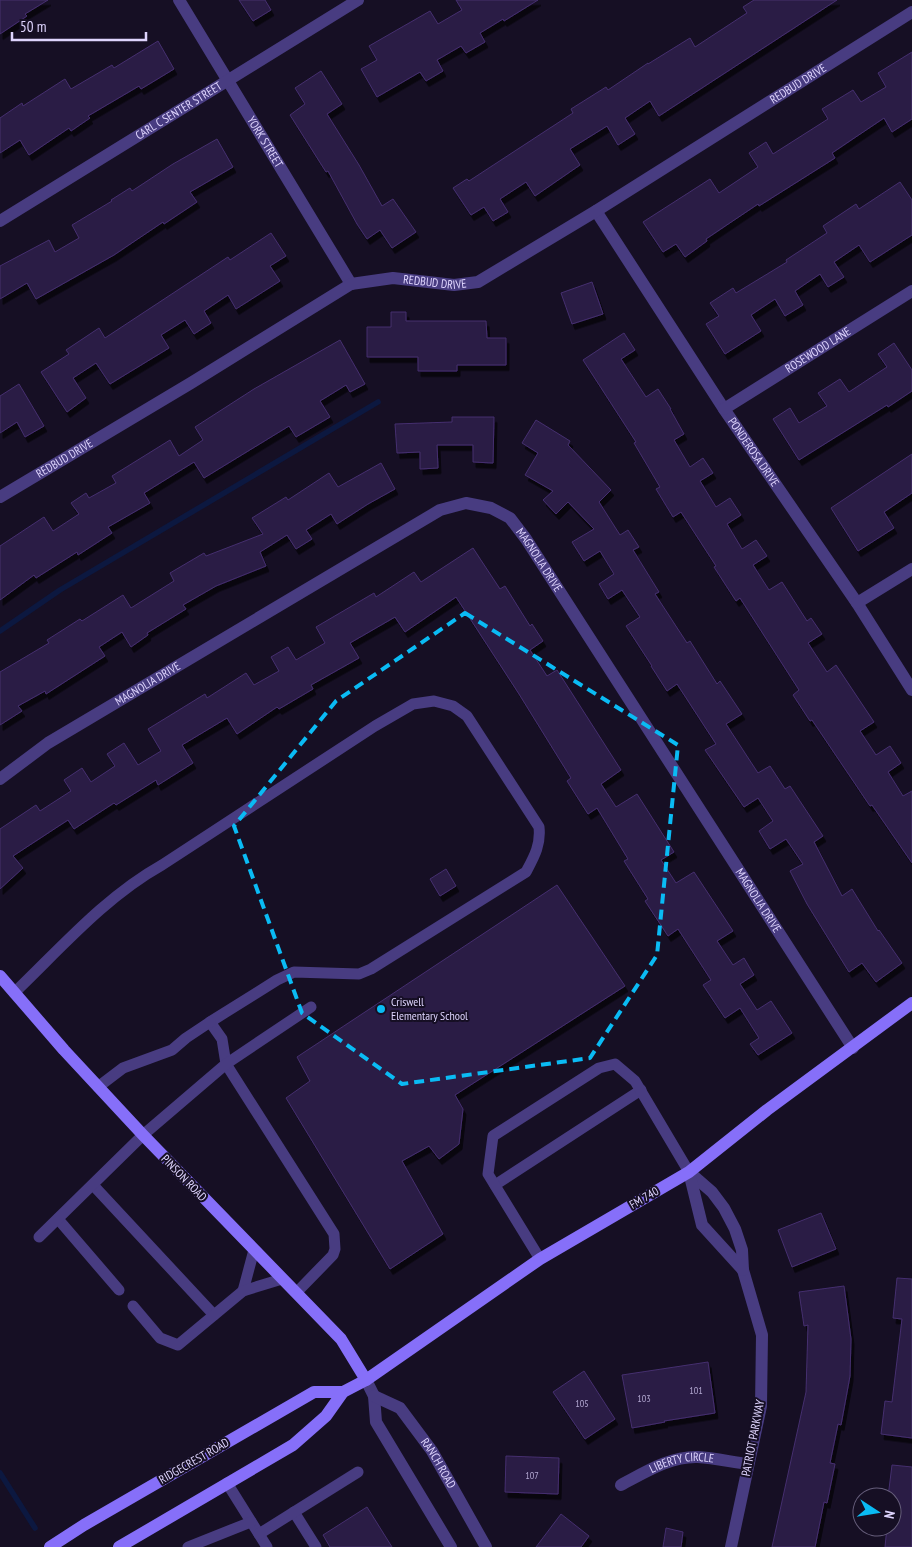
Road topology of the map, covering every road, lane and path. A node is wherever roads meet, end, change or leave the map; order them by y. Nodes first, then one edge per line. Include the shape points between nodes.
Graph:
1 (179, 0) edge
2 (358, 0) edge
3 (912, 12) edge
4 (228, 81) junction
5 (596, 211) junction
6 (0, 221) edge
7 (351, 284) junction
8 (912, 291) edge
9 (724, 410) junction
10 (0, 497) edge
11 (912, 569) edge
12 (857, 603) junction
13 (912, 690) edge
14 (0, 779) edge
15 (0, 976) edge
16 (14, 993) junction
17 (912, 1003) edge
18 (311, 1007) dead end
19 (210, 1022) junction
20 (853, 1048) junction
21 (226, 1064) junction
22 (98, 1087) junction
23 (641, 1090) junction
24 (143, 1135) junction
25 (689, 1172) junction
26 (92, 1185) junction
27 (495, 1185) junction
28 (58, 1219) junction
29 (39, 1237) dead end
30 (254, 1250) junction
31 (540, 1259) junction
32 (743, 1270) junction
33 (282, 1279) junction
34 (119, 1290) dead end
35 (243, 1291) junction
36 (297, 1292) junction
37 (133, 1306) dead end
38 (214, 1315) junction
39 (366, 1380) junction
40 (343, 1392) junction
41 (374, 1396) junction
42 (748, 1464) junction
43 (358, 1472) dead end
44 (227, 1484) junction
45 (621, 1485) dead end
46 (294, 1512) junction
47 (251, 1522) junction
48 (259, 1534) junction
49 (50, 1547) edge
50 (119, 1547) edge
51 (188, 1547) edge
52 (267, 1547) edge
53 (316, 1547) edge
54 (451, 1547) edge
55 (486, 1547) edge
56 (731, 1547) edge

1 - 4 street, YORK STREET
2 - 4 street, CARL C SENTER STREET
3 - 5 street, REDBUD DRIVE
4 - 6 street, CARL C SENTER STREET
4 - 7 street, YORK STREET
5 - 7 street, REDBUD DRIVE via 478,282 454,285 393,278
5 - 9 street, PONDEROSA DRIVE
7 - 10 street, REDBUD DRIVE
8 - 9 street, ROSEWOOD LANE
9 - 12 street, PONDEROSA DRIVE
11 - 12 street
12 - 13 street, PONDEROSA DRIVE
14 - 20 street, MAGNOLIA DRIVE via 48,743 440,510 466,503 491,508 510,518 526,539
15 - 16 main road, PINSON ROAD
16 - 19 lane via 136,880 375,726 412,704 434,701 453,706 467,716 539,827 536,854 526,872 372,969 358,974 294,972
16 - 22 main road, PINSON ROAD
17 - 20 main road, FM 740 / FM 740
18 - 21 lane
19 - 21 lane via 222,1039
19 - 22 lane via 172,1050 123,1068
20 - 25 main road, FM 740 / FM 740
21 - 24 lane
21 - 36 lane via 334,1234 333,1255
22 - 24 main road, PINSON ROAD
23 - 25 lane
23 - 27 lane
23 - 27 lane via 615,1064 599,1068 492,1136 488,1174
24 - 26 lane
24 - 30 main road, PINSON ROAD
25 - 31 main road, FM 740 / FM 740
25 - 32 street, PATRIOT PARKWAY via 702,1225
25 - 32 street, PATRIOT PARKWAY via 712,1192 724,1208 742,1250
26 - 28 lane
26 - 38 lane
27 - 31 lane
28 - 29 lane
28 - 34 lane
30 - 33 main road, PINSON ROAD
30 - 35 lane
31 - 39 main road, FM 740 / FM 740
32 - 42 street, PATRIOT PARKWAY via 762,1335 761,1406
33 - 35 lane
33 - 36 main road, PINSON ROAD
35 - 38 lane
36 - 39 main road, PINSON ROAD via 341,1339
37 - 38 lane via 160,1338 178,1345
39 - 40 main road, RIDGECREST ROAD
39 - 41 street
40 - 44 main road, RIDGECREST ROAD via 326,1416 293,1445
40 - 49 main road, RIDGECREST ROAD via 314,1392
41 - 54 street via 376,1422
41 - 55 street, RANCH ROAD via 400,1408 432,1451
42 - 45 street, LIBERTY CIRCLE via 697,1457 680,1459
42 - 56 street, PATRIOT PARKWAY
43 - 46 lane
44 - 47 lane
44 - 50 main road
46 - 48 lane
46 - 53 lane
47 - 48 lane
47 - 51 lane
48 - 52 lane

